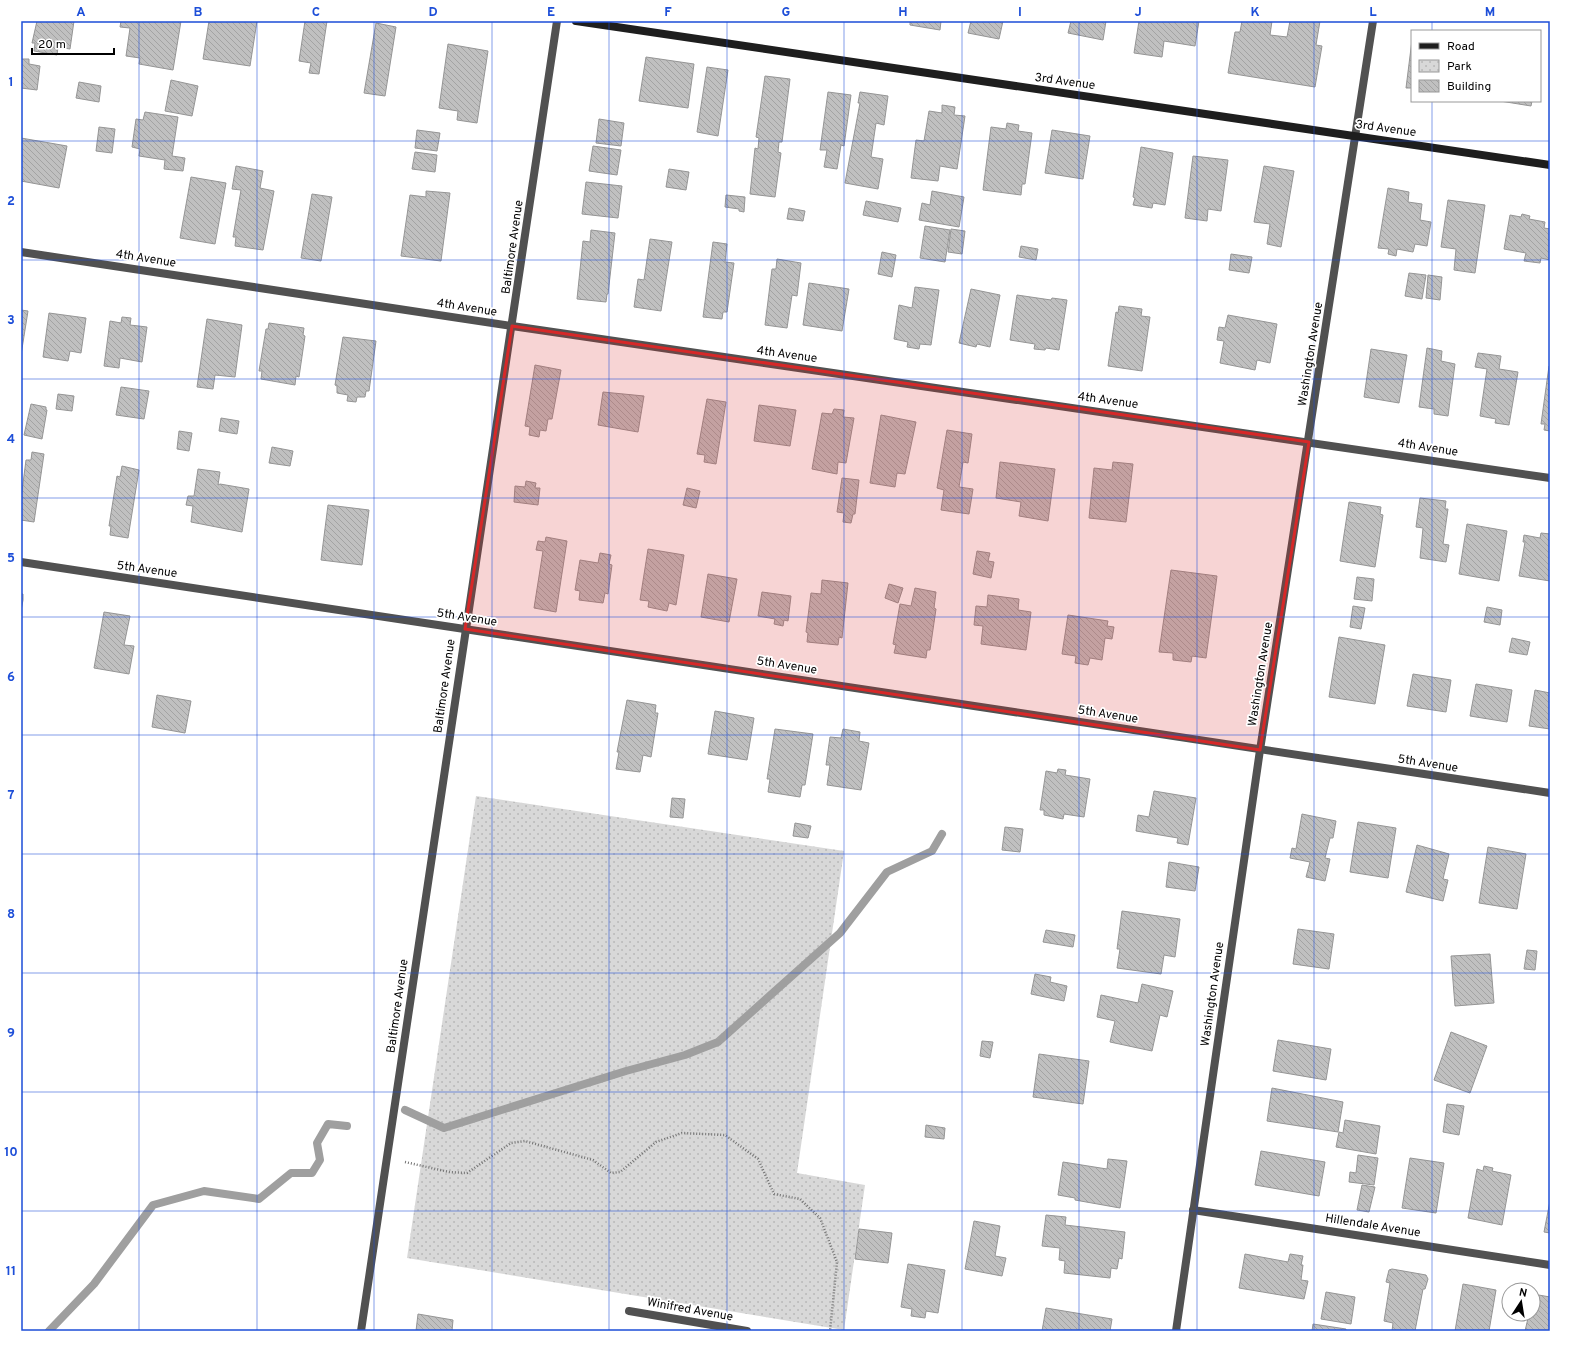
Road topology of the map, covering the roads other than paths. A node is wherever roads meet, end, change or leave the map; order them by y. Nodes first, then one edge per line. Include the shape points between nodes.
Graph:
1 (557, 21) edge
2 (576, 21) edge
3 (1373, 21) edge
4 (1356, 136) junction
5 (1550, 165) edge
6 (21, 252) edge
7 (512, 326) junction
8 (1309, 442) junction
9 (1550, 478) edge
10 (21, 562) edge
11 (465, 629) junction
12 (1260, 750) junction
13 (1550, 793) edge
14 (1193, 1210) junction
15 (1550, 1264) edge
16 (629, 1311) dead end
17 (361, 1331) edge
18 (747, 1331) edge
19 (1176, 1331) edge

1 - 7 street, Baltimore Avenue
2 - 4 street, 3rd Avenue
3 - 4 street, Washington Avenue
4 - 5 street, 3rd Avenue
4 - 8 street, Washington Avenue
6 - 7 street, 4th Avenue
7 - 8 street, 4th Avenue
7 - 11 street, Baltimore Avenue
8 - 9 street, 4th Avenue
8 - 12 street, Washington Avenue
10 - 11 street, 5th Avenue
11 - 12 street, 5th Avenue
11 - 17 street, Baltimore Avenue
12 - 13 street, 5th Avenue
12 - 14 street, Washington Avenue
14 - 15 street, Hillendale Avenue
14 - 19 street, Washington Avenue
16 - 18 street, Winifred Avenue

